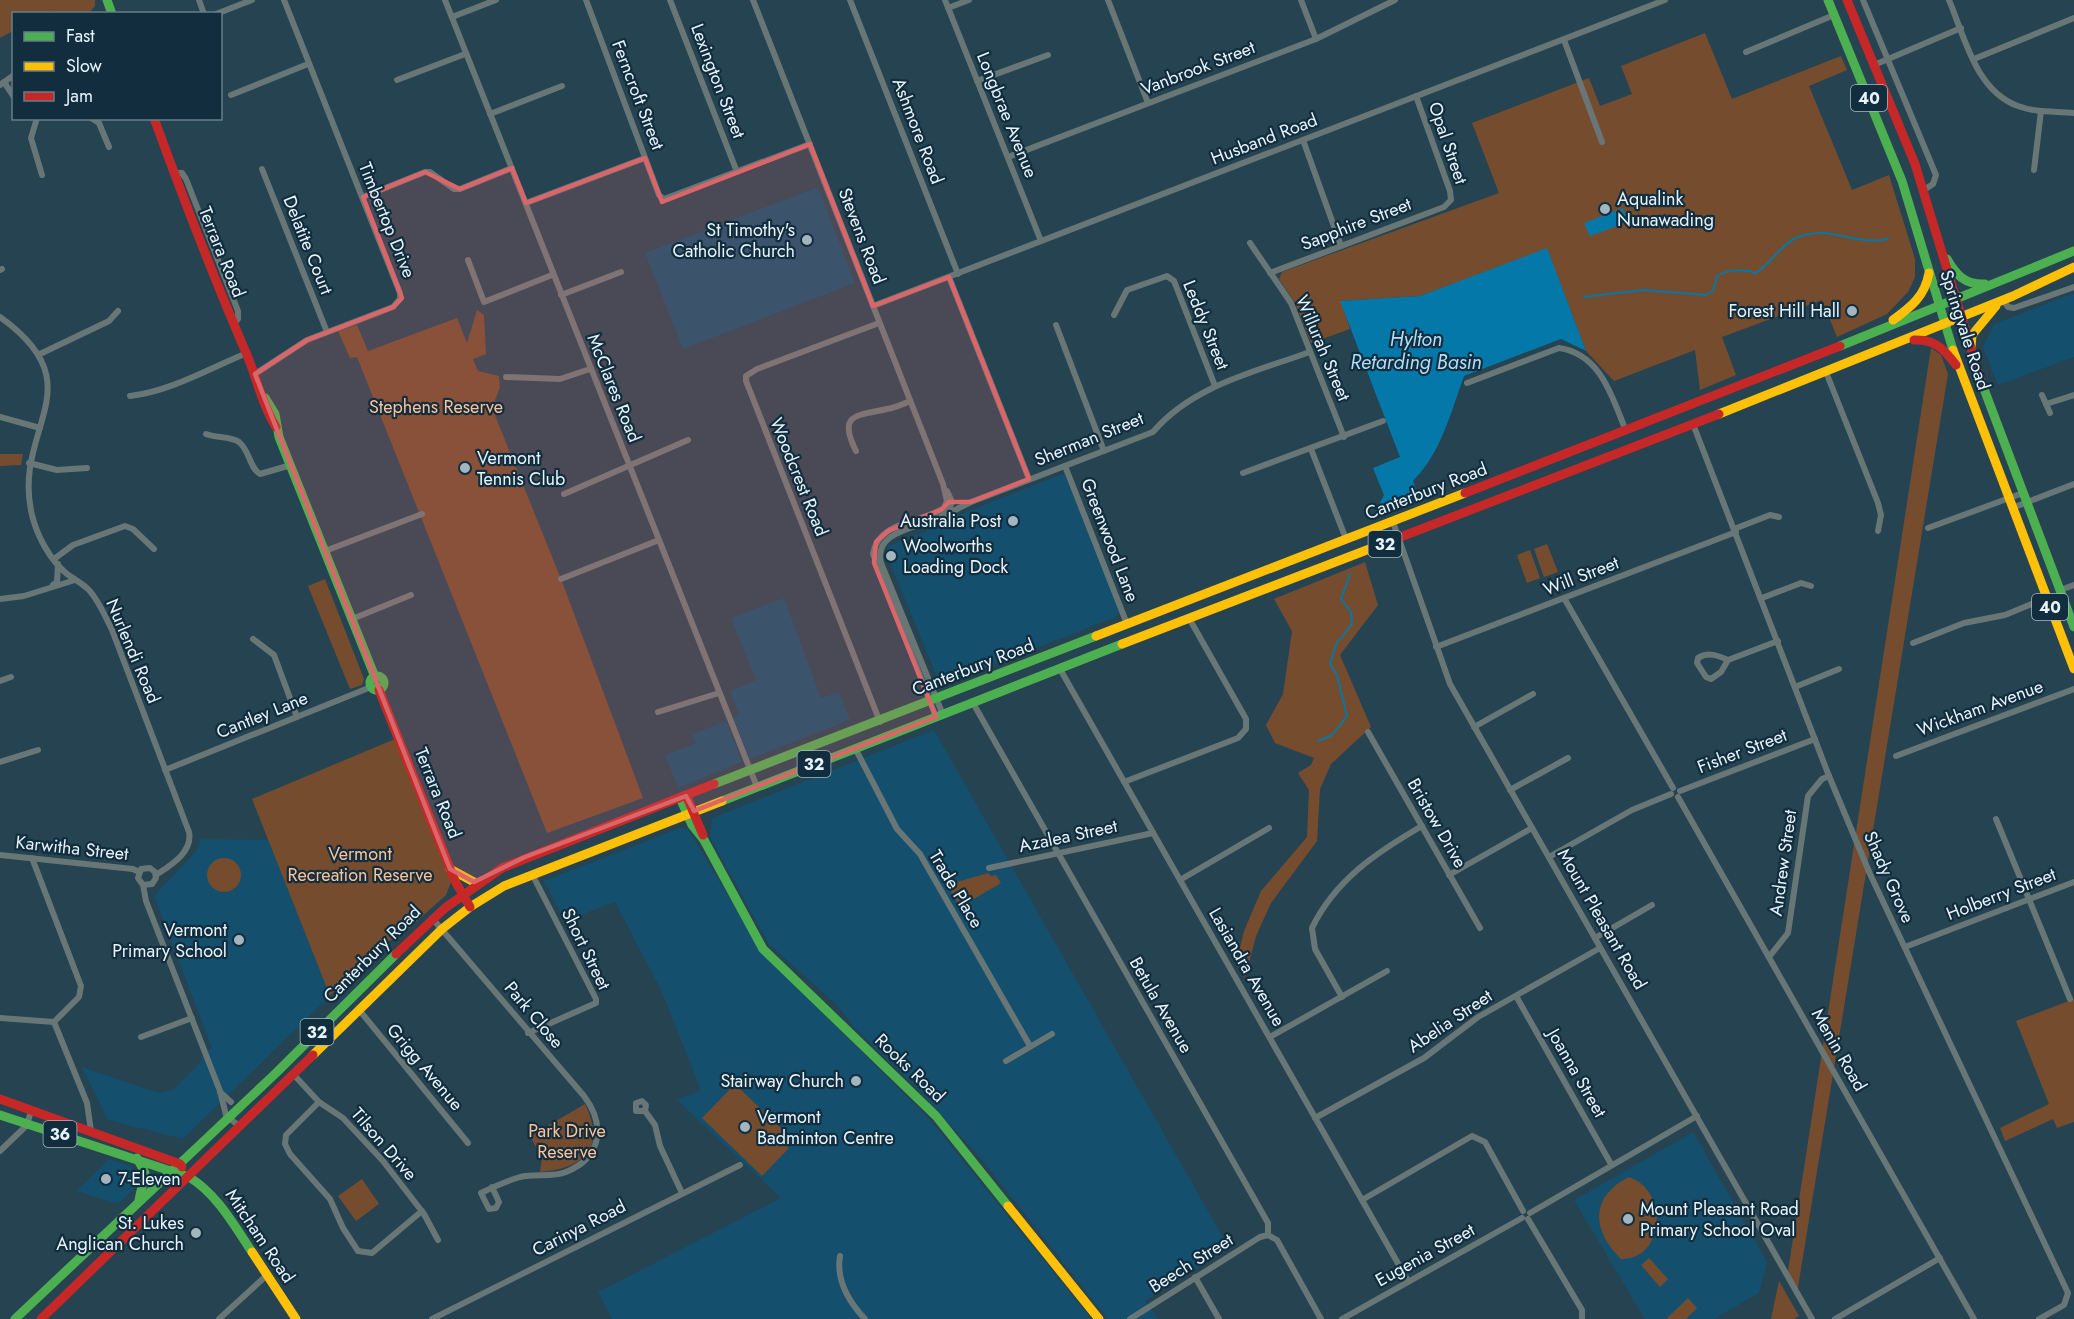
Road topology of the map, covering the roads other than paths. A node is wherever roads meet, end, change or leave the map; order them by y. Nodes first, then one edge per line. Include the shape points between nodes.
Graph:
1 (252, 0) edge
2 (284, 0) edge
3 (445, 0) edge
4 (496, 0) edge
5 (586, 0) edge
6 (670, 0) edge
7 (753, 0) edge
8 (850, 0) edge
9 (945, 0) edge
10 (969, 0) edge
11 (1108, 0) edge
12 (1301, 0) edge
13 (1395, 0) edge
14 (1665, 0) edge
15 (1828, 0) edge
16 (1847, 0) edge
17 (1863, 0) edge
18 (1949, 0) edge
19 (948, 8) junction
20 (221, 12) edge
21 (1834, 15) junction
22 (452, 17) junction
23 (2074, 18) edge
24 (1961, 28) junction
25 (1316, 39) junction
26 (1564, 40) junction
27 (1746, 52) dead end
28 (465, 54) junction
29 (1047, 55) dead end
30 (1974, 58) junction
31 (1888, 59) junction
32 (308, 64) junction
33 (1874, 65) junction
34 (397, 80) dead end
35 (977, 81) junction
36 (2, 83) edge
37 (562, 86) dead end
38 (12, 95) edge
39 (231, 95) dead end
40 (1416, 96) junction
41 (1148, 103) junction
42 (2041, 111) junction
43 (2072, 112) edge
44 (490, 114) junction
45 (36, 120) edge
46 (94, 120) edge
47 (155, 120) edge
48 (1303, 140) junction
49 (1602, 142) dead end
50 (810, 144) junction
51 (109, 147) dead end
52 (1008, 157) junction
53 (645, 158) junction
54 (512, 168) junction
55 (262, 169) dead end
56 (2034, 170) dead end
57 (737, 172) junction
58 (42, 176) dead end
59 (1924, 190) junction
60 (363, 197) junction
61 (1451, 200) joint
62 (526, 203) junction
63 (1041, 241) junction
64 (1250, 243) dead end
65 (1940, 245) junction
66 (1341, 246) junction
67 (2074, 251) edge
68 (468, 260) dead end
69 (2074, 267) edge
70 (621, 272) dead end
71 (1270, 273) junction
72 (1929, 273) junction
73 (958, 274) junction
74 (552, 275) junction
75 (949, 277) junction
76 (1995, 283) junction
77 (2074, 287) edge
78 (561, 295) junction
79 (1955, 299) junction
80 (2003, 300) junction
81 (873, 306) junction
82 (1938, 306) junction
83 (118, 311) dead end
84 (1114, 315) dead end
85 (0, 317) edge
86 (1961, 318) junction
87 (879, 322) junction
88 (1944, 325) junction
89 (1056, 326) dead end
90 (1878, 331) junction
91 (327, 332) junction
92 (1905, 340) junction
93 (1970, 349) junction
94 (1310, 352) junction
95 (247, 353) junction
96 (40, 354) junction
97 (1958, 368) junction
98 (590, 369) junction
99 (1826, 372) junction
100 (255, 374) junction
101 (506, 377) dead end
102 (1467, 383) dead end
103 (1215, 386) junction
104 (2042, 394) dead end
105 (2074, 395) edge
106 (130, 396) dead end
107 (910, 401) junction
108 (2046, 404) junction
109 (1686, 408) junction
110 (2050, 412) dead end
111 (0, 417) edge
112 (1383, 421) dead end
113 (1693, 424) junction
114 (40, 428) junction
115 (1626, 431) junction
116 (206, 434) dead end
117 (1344, 437) junction
118 (688, 440) dead end
119 (1311, 450) junction
120 (856, 451) dead end
121 (1104, 451) junction
122 (29, 464) junction
123 (291, 465) junction
124 (629, 465) junction
125 (1065, 466) junction
126 (87, 468) dead end
127 (1243, 473) dead end
128 (1029, 479) junction
129 (2074, 484) edge
130 (2023, 493) junction
131 (564, 494) dead end
132 (2008, 498) junction
133 (971, 502) junction
134 (2026, 502) junction
135 (950, 503) junction
136 (2012, 508) junction
137 (422, 514) dead end
138 (945, 515) junction
139 (1779, 518) dead end
140 (1393, 522) junction
141 (1928, 528) dead end
142 (1735, 531) junction
143 (1878, 531) dead end
144 (1400, 538) junction
145 (1346, 539) junction
146 (659, 540) junction
147 (154, 549) dead end
148 (325, 551) junction
149 (56, 561) junction
150 (561, 579) dead end
151 (75, 580) junction
152 (2074, 585) edge
153 (1811, 586) dead end
154 (48, 590) junction
155 (2060, 590) junction
156 (411, 595) dead end
157 (1564, 598) junction
158 (1762, 598) junction
159 (2046, 598) junction
160 (0, 599) edge
161 (1189, 618) junction
162 (352, 619) junction
163 (1127, 625) junction
164 (2074, 627) edge
165 (253, 639) dead end
166 (1778, 641) junction
167 (1913, 643) dead end
168 (1436, 647) junction
169 (1728, 660) junction
170 (1060, 669) junction
171 (1839, 669) dead end
172 (2074, 669) edge
173 (1011, 670) junction
174 (11, 677) dead end
175 (1032, 680) junction
176 (0, 681) edge
177 (1016, 687) junction
178 (1795, 687) junction
179 (375, 688) junction
180 (2074, 689) edge
181 (719, 693) junction
182 (1533, 694) dead end
183 (933, 700) junction
184 (973, 703) junction
185 (658, 712) dead end
186 (939, 716) junction
187 (297, 717) junction
188 (880, 722) junction
189 (1474, 727) junction
190 (1368, 732) dead end
191 (1815, 739) junction
192 (855, 748) junction
193 (38, 750) dead end
194 (1896, 756) dead end
195 (1568, 758) dead end
196 (0, 762) edge
197 (165, 770) junction
198 (750, 771) junction
199 (1829, 776) junction
200 (1124, 782) junction
201 (757, 787) junction
202 (1510, 790) junction
203 (1675, 792) junction
204 (683, 797) junction
205 (690, 813) junction
206 (1996, 819) dead end
207 (1422, 826) junction
208 (1269, 828) dead end
209 (1532, 828) junction
210 (1153, 833) junction
211 (1058, 854) junction
212 (0, 855) edge
213 (1549, 857) junction
214 (32, 858) junction
215 (989, 868) dead end
216 (450, 869) junction
217 (139, 872) junction
218 (532, 874) junction
219 (156, 875) junction
220 (1449, 875) junction
221 (1180, 880) junction
222 (474, 882) junction
223 (2074, 882) edge
224 (144, 885) junction
225 (461, 893) junction
226 (2027, 900) junction
227 (1652, 905) dead end
228 (470, 907) junction
229 (432, 918) junction
230 (1480, 928) dead end
231 (442, 929) junction
232 (1595, 938) junction
233 (1905, 947) junction
234 (1600, 948) junction
235 (1769, 957) junction
236 (1387, 971) dead end
237 (1516, 996) junction
238 (1342, 997) junction
239 (2070, 999) dead end
240 (360, 1011) junction
241 (0, 1018) edge
242 (192, 1018) junction
243 (54, 1022) junction
244 (528, 1033) junction
245 (1052, 1034) dead end
246 (141, 1037) dead end
247 (1270, 1037) junction
248 (1030, 1046) junction
249 (1006, 1061) dead end
250 (294, 1075) junction
251 (220, 1091) junction
252 (0, 1099) edge
253 (231, 1102) dead end
254 (320, 1102) junction
255 (31, 1111) junction
256 (645, 1111) dead end
257 (0, 1116) edge
258 (1697, 1116) junction
259 (229, 1118) junction
260 (1315, 1118) junction
261 (27, 1125) junction
262 (240, 1128) junction
263 (91, 1131) junction
264 (468, 1143) dead end
265 (0, 1151) edge
266 (137, 1158) junction
267 (180, 1164) junction
268 (1611, 1164) junction
269 (740, 1165) dead end
270 (171, 1172) junction
271 (189, 1177) junction
272 (492, 1187) dead end
273 (682, 1193) junction
274 (139, 1200) junction
275 (1362, 1200) junction
276 (422, 1212) junction
277 (1526, 1215) junction
278 (1268, 1235) junction
279 (438, 1240) dead end
280 (840, 1256) dead end
281 (1940, 1258) junction
282 (267, 1275) junction
283 (1195, 1277) junction
284 (1408, 1281) junction
285 (15, 1319) edge
286 (41, 1319) edge
287 (219, 1319) edge
288 (296, 1319) edge
289 (432, 1319) edge
290 (865, 1319) edge
291 (1100, 1319) edge
292 (1130, 1319) edge
293 (1219, 1319) edge
294 (1322, 1319) edge
295 (1342, 1319) edge
296 (1582, 1319) edge
297 (1810, 1319) edge
298 (1835, 1319) edge
299 (1974, 1319) edge
300 (2039, 1319) edge

1 - 20 street
2 - 32 street, Timbertop Drive
3 - 22 street, McClares Road
4 - 22 street
5 - 53 street, Ferncroft Street
6 - 57 street, Lexington Street
7 - 50 street, Stevens Road
8 - 73 street, Ashmore Road
9 - 19 street, Longbrae Avenue
10 - 19 street
11 - 41 street
12 - 25 street
13 - 25 street, Vanbrook Street
14 - 26 street, Husband Road
15 - 21 main road, Springvale Road / 40
16 - 33 main road, Springvale Road / 40
17 - 31 street
18 - 24 street
19 - 35 street, Longbrae Avenue
21 - 27 street
21 - 72 main road, Springvale Road / 40 via 1902,181
22 - 28 street, McClares Road
23 - 30 street
24 - 30 street
24 - 31 street
25 - 41 street, Vanbrook Street
26 - 40 street, Husband Road
26 - 49 street
28 - 34 street
28 - 44 street, McClares Road
29 - 35 street
30 - 42 street via 1981,76 1999,97
31 - 33 street
31 - 59 street via 1936,174 1933,184
32 - 39 street
32 - 60 street, Timbertop Drive
33 - 59 main road, Springvale Road / 40
35 - 52 street, Longbrae Avenue
36 - 38 street
37 - 44 street
40 - 48 street, Husband Road
40 - 61 street, Opal Street
41 - 52 street, Vanbrook Street
42 - 43 street
42 - 56 street
44 - 54 street, McClares Road
45 - 58 street via 31,138
46 - 51 street
47 - 95 main road, Terrara Road via 204,257
48 - 63 street, Husband Road
48 - 66 street
50 - 57 street
50 - 81 street, Stevens Road
52 - 63 street, Longbrae Avenue
53 - 57 street, Ferncroft Street via 664,199
53 - 62 street
54 - 60 street via 460,189 425,172
54 - 62 street, McClares Road
55 - 91 street, Delatite Court
59 - 65 main road, Springvale Road / 40
60 - 91 street, Timbertop Drive via 400,299 393,307
61 - 66 street, Sapphire Street via 1444,207
62 - 74 street, McClares Road
63 - 73 street, Husband Road
64 - 71 street, Willurah Street
65 - 76 main road via 1959,278 1974,285
65 - 79 main road, Springvale Road / 40
66 - 71 street, Sapphire Street
67 - 76 main road, Canterbury Road / 32
68 - 74 street via 484,302
69 - 80 main road, Canterbury Road / 32
70 - 78 street
71 - 94 street, Willurah Street via 1291,303
72 - 82 main road, Springvale Road / 40
72 - 90 main road via 1924,292
73 - 75 street, Husband Road
74 - 78 street, McClares Road
75 - 81 street, Husband Road
75 - 128 street
76 - 79 main road, Canterbury Road / 32
77 - 80 street via 2014,309
78 - 98 street, McClares Road
79 - 82 main road, Canterbury Road / 32
79 - 86 main road, Springvale Road / 40
80 - 86 main road, Canterbury Road / 32
80 - 93 main road via 1976,328
81 - 87 street, Stevens Road
82 - 88 main road, Springvale Road / 40
82 - 90 main road, Canterbury Road / 32
83 - 96 street via 109,321
84 - 103 street, Leddy Street via 1127,290 1167,276 1174,281
85 - 96 street, Nurlendi Road via 20,331
86 - 88 main road, Canterbury Road / 32
86 - 93 main road, Springvale Road / 40
87 - 107 street, Stevens Road
87 - 188 street, Woodcrest Road via 757,369 746,376 746,381
88 - 92 main road, Canterbury Road / 32
88 - 97 main road, Springvale Road / 40
89 - 121 street
90 - 109 main road, Canterbury Road / 32
91 - 100 street, Timbertop Drive
92 - 97 main road via 1935,342
92 - 99 main road, Canterbury Road / 32
93 - 130 main road, Springvale Road / 40
94 - 103 street, Sherman Street
94 - 117 street, Willurah Street
95 - 100 main road, Terrara Road
95 - 106 street via 192,378 148,394
96 - 114 street, Nurlendi Road via 48,387
97 - 132 main road, Springvale Road / 40
98 - 101 street via 560,379
98 - 124 street, McClares Road
99 - 113 main road, Canterbury Road / 32
99 - 143 street via 1880,511
100 - 123 main road, Terrara Road via 266,411
102 - 115 street via 1559,348 1569,350 1583,356 1603,376
103 - 121 street, Sherman Street via 1181,404 1153,432
104 - 108 street
105 - 108 street
107 - 120 street via 890,409 857,414 850,420 847,428
107 - 135 street, Stevens Road
108 - 110 street
109 - 113 main road
109 - 115 main road, Canterbury Road / 32
111 - 114 street
112 - 117 street
113 - 142 street, Shady Grove
113 - 144 main road, Canterbury Road / 32
114 - 122 street, Nurlendi Road
115 - 140 main road, Canterbury Road / 32
116 - 123 street via 238,442 260,474
117 - 119 street
118 - 124 street
119 - 127 street
119 - 145 street
121 - 125 street, Sherman Street
122 - 126 street via 57,470
122 - 149 street, Nurlendi Road via 32,516 39,536
123 - 148 main road, Terrara Road
124 - 131 street
124 - 146 street, McClares Road
125 - 128 street, Sherman Street
125 - 163 street, Greenwood Lane
128 - 133 street, Sherman Street
129 - 134 street
130 - 132 street
130 - 134 main road, Springvale Road / 40
132 - 136 main road, Springvale Road / 40
132 - 141 street
133 - 135 street, Sherman Street
133 - 138 street, Sherman Street
134 - 136 street
134 - 155 main road, Springvale Road / 40
135 - 138 street
135 - 183 street via 883,534 873,554
136 - 159 main road, Springvale Road / 40
137 - 148 street
138 - 183 street via 889,537 879,553
139 - 142 street, Will Street via 1770,515
140 - 144 street, Mount Pleasant Road
140 - 145 main road, Canterbury Road / 32
142 - 157 street, Will Street
142 - 158 street, Shady Grove
144 - 161 main road, Canterbury Road / 32
144 - 168 street, Mount Pleasant Road
145 - 163 main road, Canterbury Road / 32
146 - 150 street
146 - 181 street, McClares Road
147 - 149 street via 125,526 74,545
148 - 162 main road, Terrara Road
149 - 151 street, Nurlendi Road
149 - 154 street via 57,582
151 - 154 street
151 - 197 street, Nurlendi Road via 95,598 112,630
152 - 155 street
153 - 158 street via 1801,583
154 - 160 street
155 - 164 main road, Springvale Road / 40
156 - 162 street
157 - 168 street, Will Street
157 - 203 street, Menin Road
158 - 166 street, Shady Grove
159 - 167 street
159 - 172 main road, Springvale Road / 40
161 - 170 main road, Canterbury Road / 32
161 - 200 street via 1246,719 1246,729 1238,738
162 - 179 main road, Terrara Road via 375,677 370,681
163 - 173 main road, Canterbury Road / 32
165 - 187 street via 274,655
166 - 169 street
166 - 178 street, Shady Grove
168 - 189 street, Mount Pleasant Road via 1450,684
169 - 169 street via 1711,679 1697,663 1705,655
170 - 175 main road, Canterbury Road / 32
170 - 200 street, Lasiandra Avenue
171 - 178 street
173 - 175 main road
173 - 177 main road
173 - 183 main road, Canterbury Road / 32
174 - 176 street
175 - 177 main road, Canterbury Road / 32
177 - 184 main road, Canterbury Road / 32
178 - 191 street, Shady Grove
179 - 187 street, Cantley Lane
179 - 216 main road, Terrara Road
180 - 194 street, Wickham Avenue
181 - 185 street
181 - 198 street, McClares Road
182 - 189 street
183 - 186 street
183 - 188 main road, Canterbury Road / 32
184 - 186 main road, Canterbury Road / 32
184 - 211 street, Betula Avenue
186 - 192 main road, Canterbury Road / 32
187 - 197 street, Cantley Lane
188 - 198 main road, Canterbury Road / 32
189 - 202 street, Mount Pleasant Road
190 - 207 street, Bristow Drive
191 - 199 street, Shady Grove
191 - 203 street, Fisher Street
192 - 201 main road, Canterbury Road / 32
192 - 248 street, Trade Place via 897,829 920,854
193 - 196 street
195 - 202 street
197 - 219 street, Nurlendi Road via 191,841 171,865
198 - 201 street, McClares Road
198 - 204 main road, Canterbury Road / 32
199 - 233 street, Shady Grove
199 - 235 street, Andrew Street via 1808,796 1788,933
200 - 210 street, Lasiandra Avenue
201 - 205 main road, Canterbury Road / 32
202 - 209 street, Mount Pleasant Road
203 - 213 street, Fisher Street via 1632,810
203 - 235 street, Menin Road
204 - 205 main road, Rooks Road
204 - 222 main road, Canterbury Road / 32 via 525,857
205 - 218 main road, Canterbury Road / 32
205 - 291 main road, Rooks Road via 763,949 936,1116
206 - 226 street
207 - 220 street, Bristow Drive
207 - 238 street via 1363,864 1332,896 1312,928 1315,949
208 - 221 street
209 - 213 street, Mount Pleasant Road
209 - 220 street
210 - 211 street, Azalea Street
210 - 221 street, Lasiandra Avenue
211 - 215 street, Azalea Street
211 - 278 street, Betula Avenue via 1268,1223
212 - 214 street, Karwitha Street
213 - 232 street, Mount Pleasant Road
214 - 217 street, Karwitha Street
214 - 243 street via 82,992
216 - 222 main road
216 - 225 main road, Terrara Road
217 - 219 street via 150,868
217 - 224 street via 138,878
218 - 228 main road, Canterbury Road / 32
218 - 244 street, Short Street via 596,1003
219 - 224 street via 152,884
220 - 230 street, Bristow Drive
221 - 247 street, Lasiandra Avenue
222 - 225 main road, Canterbury Road / 32
223 - 226 street, Holberry Street
224 - 242 street via 146,901
225 - 228 main road, Terrara Road
225 - 229 main road, Canterbury Road / 32
226 - 233 street, Holberry Street
226 - 239 street via 2037,914
227 - 232 street
228 - 231 main road, Canterbury Road / 32
229 - 231 street, Park Close
229 - 259 main road, Canterbury Road / 32
231 - 240 main road, Canterbury Road / 32
231 - 244 street, Park Close
232 - 234 street, Mount Pleasant Road
233 - 300 street, Shady Grove via 2068,1293 2064,1305
234 - 237 street, Abelia Street
234 - 258 street, Mount Pleasant Road
235 - 281 street, Menin Road
236 - 238 street
237 - 260 street, Abelia Street via 1478,1017 1424,1058
237 - 268 street, Joanna Street
238 - 247 street
240 - 250 main road, Canterbury Road / 32
240 - 264 street, Grigg Avenue
241 - 243 street
242 - 246 street
242 - 251 street
243 - 263 street via 87,1103
244 - 272 street, Park Close via 592,1107 598,1137 589,1156 566,1173 528,1175
245 - 248 street
247 - 260 street, Lasiandra Avenue
248 - 249 street
250 - 254 street, Tilson Drive
250 - 262 main road, Canterbury Road / 32
251 - 253 street
251 - 259 street
252 - 255 main road, 36
254 - 276 street, Tilson Drive via 344,1118
254 - 276 street via 286,1135 285,1144 330,1199 358,1251 372,1253
255 - 261 street
255 - 263 main road, 36
256 - 273 street via 655,1125 660,1146
257 - 261 main road, 36
258 - 268 street, Eugenia Street
258 - 297 street, Mount Pleasant Road
259 - 262 street
259 - 267 main road, Canterbury Road / 32
260 - 275 street, Lasiandra Avenue
261 - 265 street
261 - 266 main road, 36
262 - 271 main road, Canterbury Road / 32
263 - 267 main road, 36
266 - 270 main road, 36
266 - 274 main road via 145,1173
267 - 270 main road, Canterbury Road / 32
267 - 271 main road, 36
268 - 277 street, Eugenia Street
269 - 273 street, Carinya Road
270 - 271 main road, 36
270 - 274 main road, Canterbury Road / 32
271 - 282 main road, Mitcham Road / 36 via 218,1202
271 - 286 main road, Canterbury Road / 32
273 - 289 street, Carinya Road
274 - 285 main road, Canterbury Road / 32
275 - 277 street via 1472,1136 1485,1142
275 - 284 street, Lasiandra Avenue
276 - 279 street, Tilson Drive
277 - 284 street, Eugenia Street
277 - 296 street via 1582,1310
278 - 283 street, Beech Street
278 - 294 street, Betula Avenue via 1277,1240
280 - 290 street via 838,1266 846,1294
281 - 298 street
281 - 299 street, Menin Road
282 - 287 street
282 - 288 main road, Mitcham Road / 36
283 - 292 street, Beech Street
283 - 293 street
284 - 295 street, Eugenia Street

